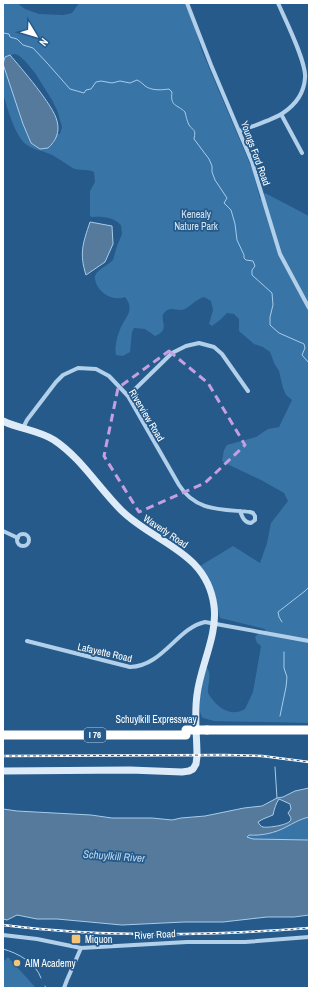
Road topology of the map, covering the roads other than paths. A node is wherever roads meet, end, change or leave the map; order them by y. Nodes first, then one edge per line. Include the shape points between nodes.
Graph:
1 (188, 3) edge
2 (278, 3) edge
3 (281, 114) junction
4 (240, 131) junction
5 (302, 153) dead end
6 (309, 308) edge
7 (248, 391) dead end
8 (128, 396) junction
9 (3, 421) edge
10 (23, 428) junction
11 (240, 511) dead end
12 (3, 531) edge
13 (18, 538) dead end
14 (214, 623) junction
15 (26, 641) dead end
16 (309, 641) edge
17 (3, 730) edge
18 (305, 732) edge
19 (186, 733) junction
20 (3, 735) edge
21 (3, 771) edge
22 (3, 935) edge
23 (309, 937) edge
24 (81, 948) junction
25 (64, 988) edge

1 - 4 street, Youngs Ford Road via 211,65
2 - 3 street via 301,58 306,77 302,92
3 - 4 street
3 - 5 street
4 - 6 street, Youngs Ford Road via 261,189 275,242
7 - 8 street via 222,354 214,347 199,343 172,353
8 - 10 street, Riverview Road via 100,370 84,367 73,369 59,378
8 - 11 street, Riverview Road via 188,497 204,506
9 - 10 street, Waverly Road
10 - 14 street, Waverly Road via 47,436 60,444 122,511 173,546 196,566 211,592
12 - 13 street
14 - 15 street, Lafayette Road via 196,625 152,661 133,667
14 - 16 street, Lafayette Road
14 - 21 street, Waverly Road via 196,696 196,762 191,770
17 - 19 highway, Schuylkill Expressway / I 76
18 - 19 highway, Schuylkill Expressway / I 76, bridge
19 - 20 highway, Schuylkill Expressway / I 76
22 - 24 street, River Road
23 - 24 street, River Road
24 - 25 street

